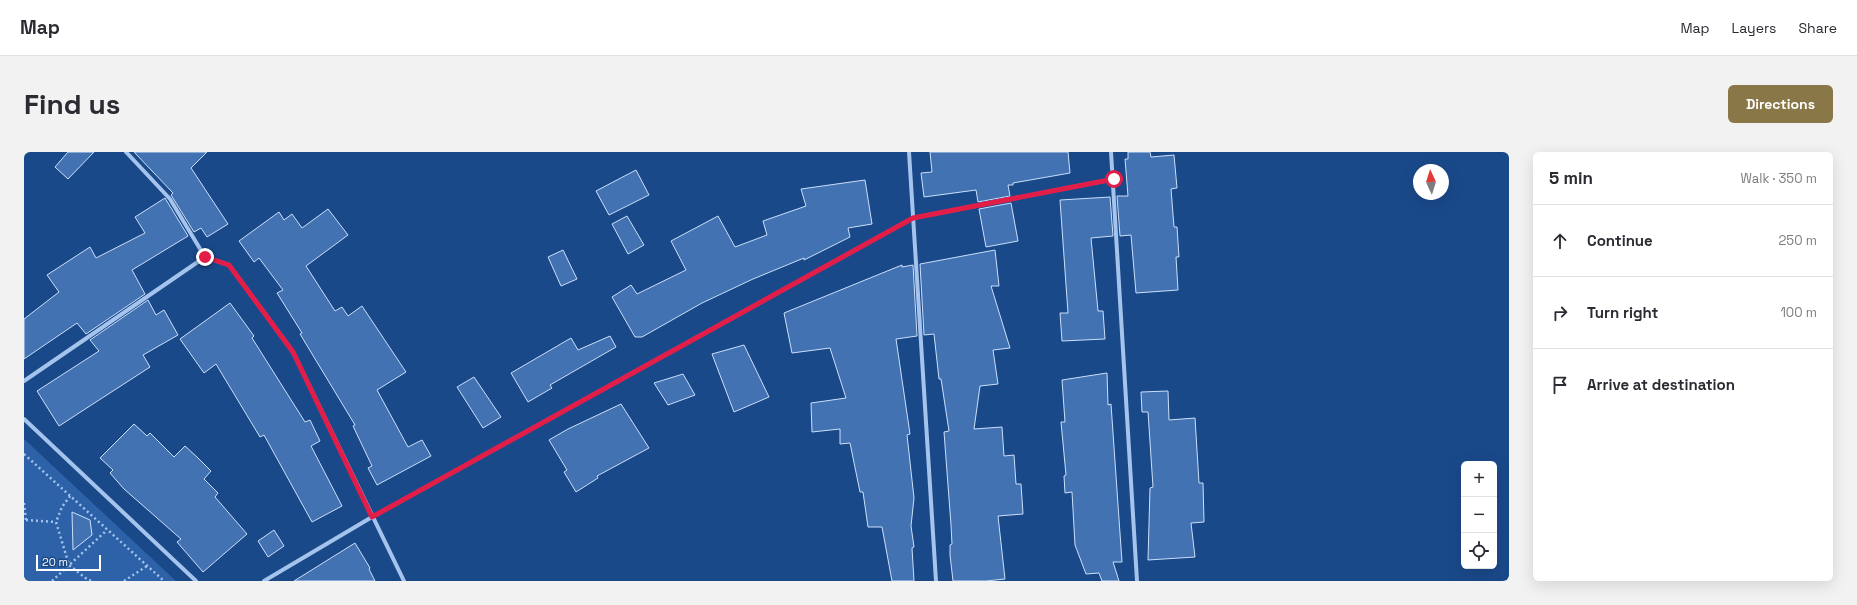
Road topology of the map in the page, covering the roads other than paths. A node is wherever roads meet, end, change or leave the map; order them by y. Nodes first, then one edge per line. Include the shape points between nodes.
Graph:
1 (126, 152) edge
2 (909, 152) edge
3 (1111, 152) edge
4 (1114, 179) junction
5 (913, 218) junction
6 (205, 257) junction
7 (24, 381) edge
8 (24, 419) edge
9 (372, 517) junction
10 (196, 581) edge
11 (264, 581) edge
12 (404, 581) edge
13 (936, 581) edge
14 (1137, 581) edge

1 - 6 street via 170,199
2 - 5 street
3 - 4 street
4 - 5 street
4 - 14 street
5 - 9 street
5 - 13 street
6 - 7 street
6 - 9 street via 229,265 293,352
8 - 10 street
9 - 11 street
9 - 12 street

